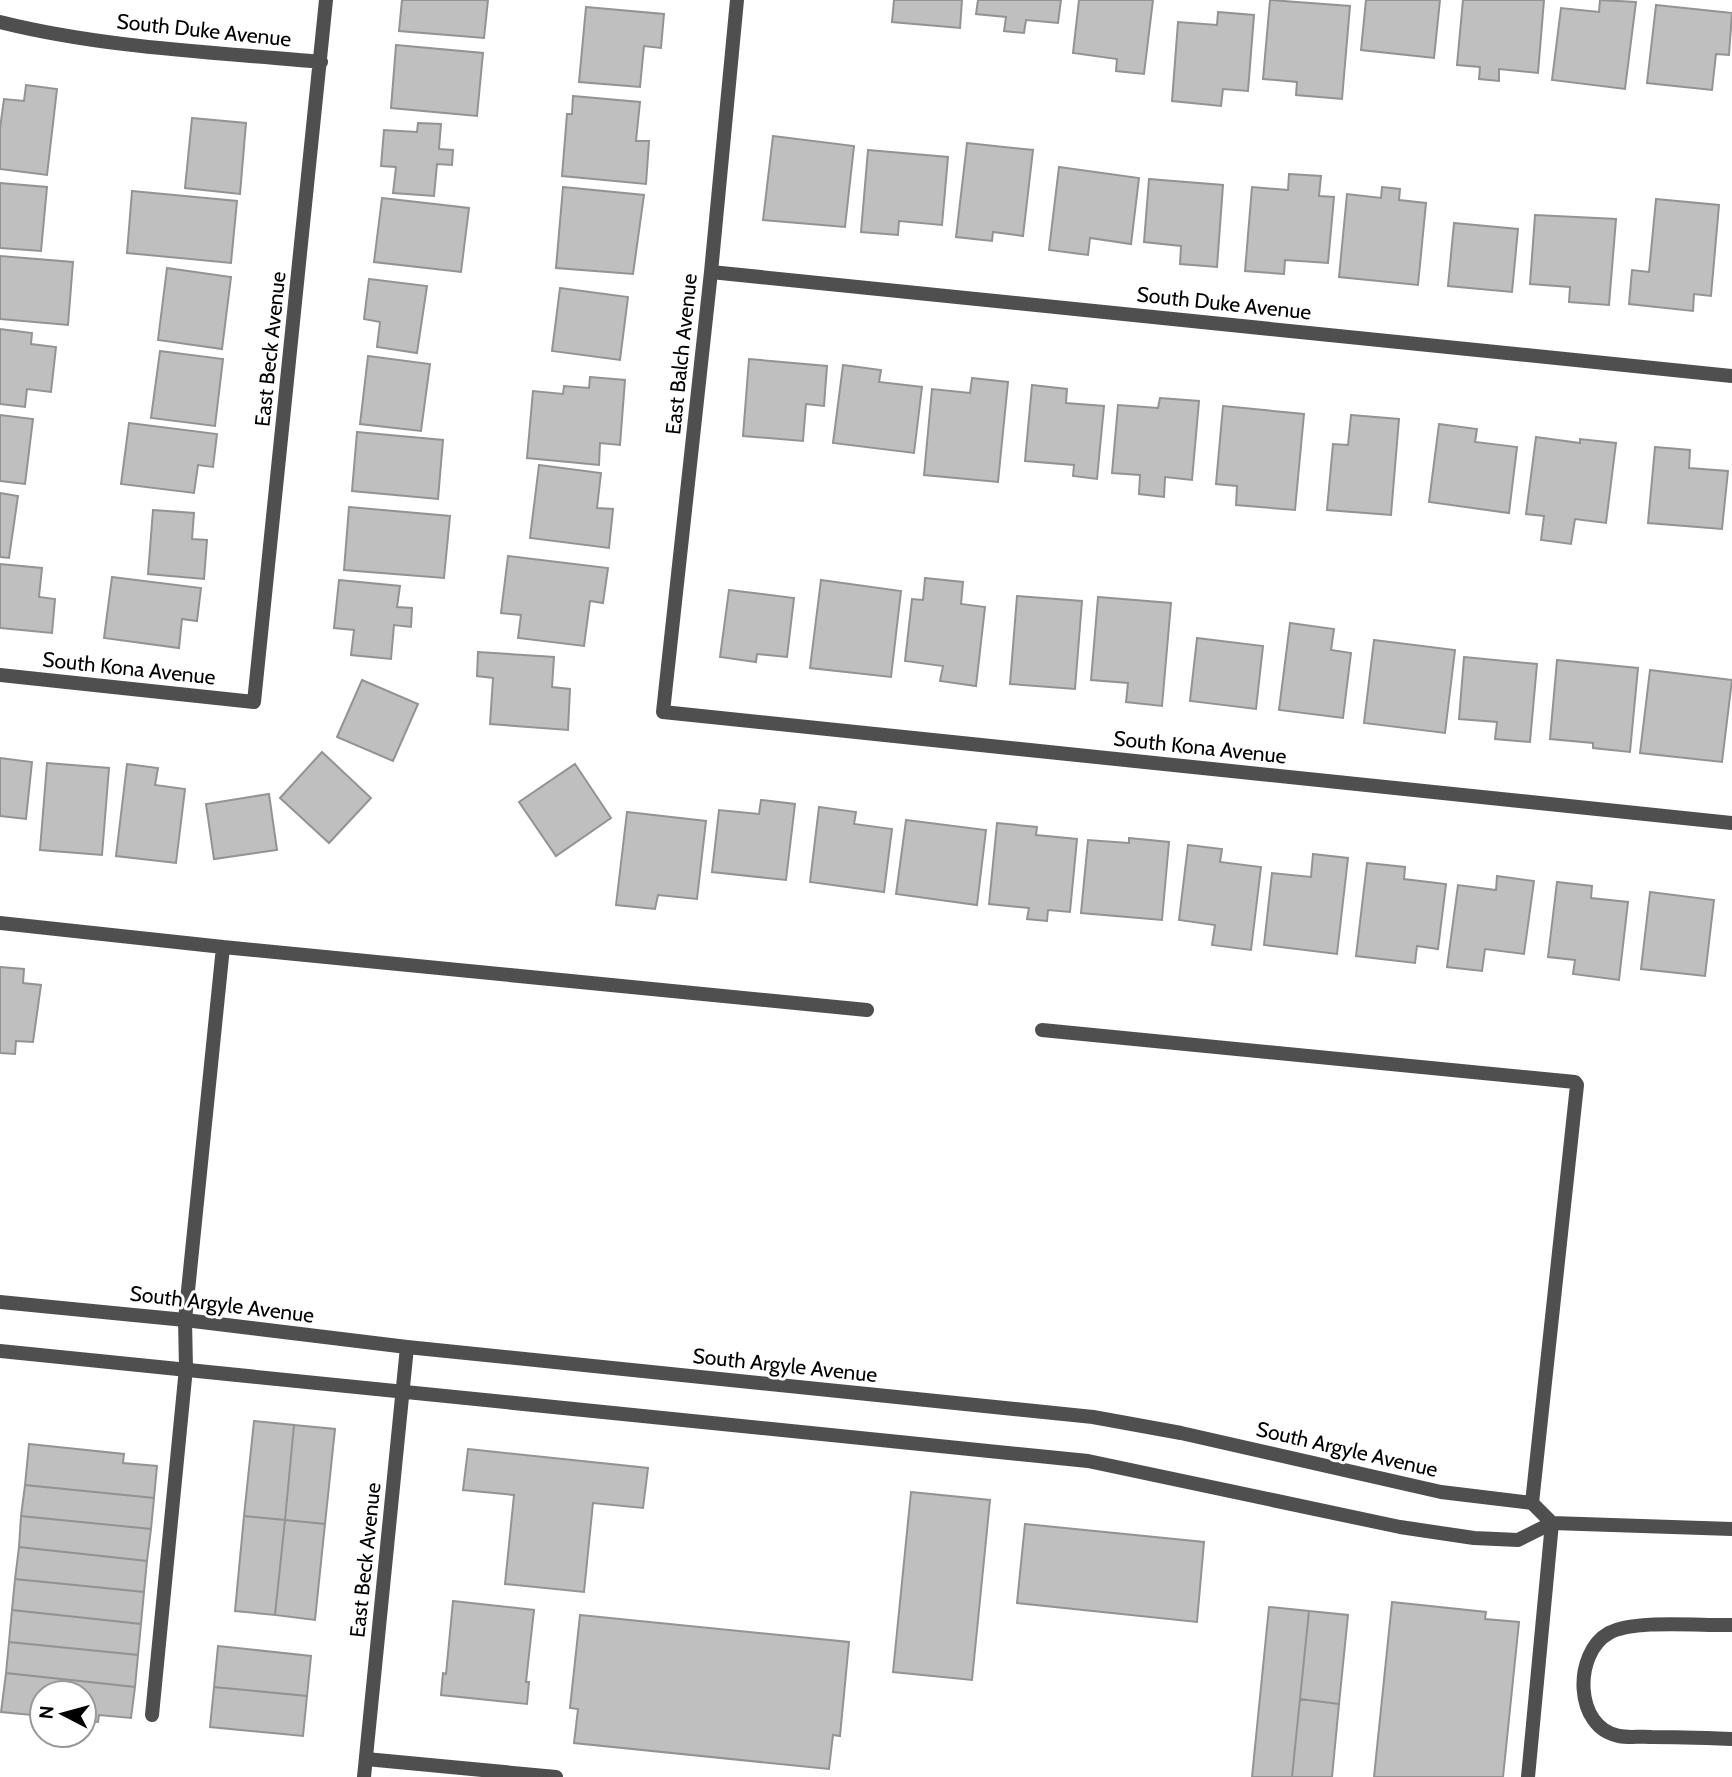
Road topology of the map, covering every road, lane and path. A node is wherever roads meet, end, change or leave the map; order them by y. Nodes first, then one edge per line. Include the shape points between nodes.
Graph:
1 (326, 0) edge
2 (737, 0) edge
3 (0, 22) edge
4 (321, 62) junction
5 (711, 272) junction
6 (1732, 376) edge
7 (0, 676) edge
8 (254, 702) joint
9 (663, 712) joint
10 (1732, 823) edge
11 (0, 923) edge
12 (223, 947) junction
13 (867, 1010) dead end
14 (1042, 1030) dead end
15 (0, 1302) edge
16 (185, 1320) junction
17 (407, 1347) junction
18 (0, 1351) edge
19 (186, 1368) junction
20 (403, 1391) junction
21 (1532, 1503) junction
22 (1552, 1523) junction
23 (1732, 1529) edge
24 (1732, 1625) edge
25 (152, 1715) dead end
26 (1732, 1739) edge
27 (366, 1759) junction
28 (364, 1777) edge
29 (556, 1777) edge
30 (1528, 1777) edge

1 - 4 street, East Beck Avenue
2 - 5 street, East Balch Avenue
3 - 4 street, South Duke Avenue via 116,43
4 - 8 street, East Beck Avenue
5 - 6 street, South Duke Avenue
5 - 9 street, East Balch Avenue
7 - 8 street, South Kona Avenue
9 - 10 street, South Kona Avenue
11 - 12 street
12 - 13 street
12 - 16 street
14 - 21 street via 1575,1082
15 - 16 street, South Argyle Avenue
16 - 17 street, South Argyle Avenue
16 - 19 street
17 - 20 street, East Beck Avenue
17 - 21 street, South Argyle Avenue via 1093,1418 1181,1433 1441,1492
18 - 19 street
19 - 20 street
19 - 25 street
20 - 22 street via 1088,1461 1400,1527 1474,1538 1518,1540
20 - 27 street, East Beck Avenue
21 - 22 street
22 - 23 street
22 - 30 street
24 - 26 street via 1629,1626 1608,1633 1591,1649 1584,1678 1586,1709 1598,1728 1618,1736
27 - 28 street, East Beck Avenue
27 - 29 street

